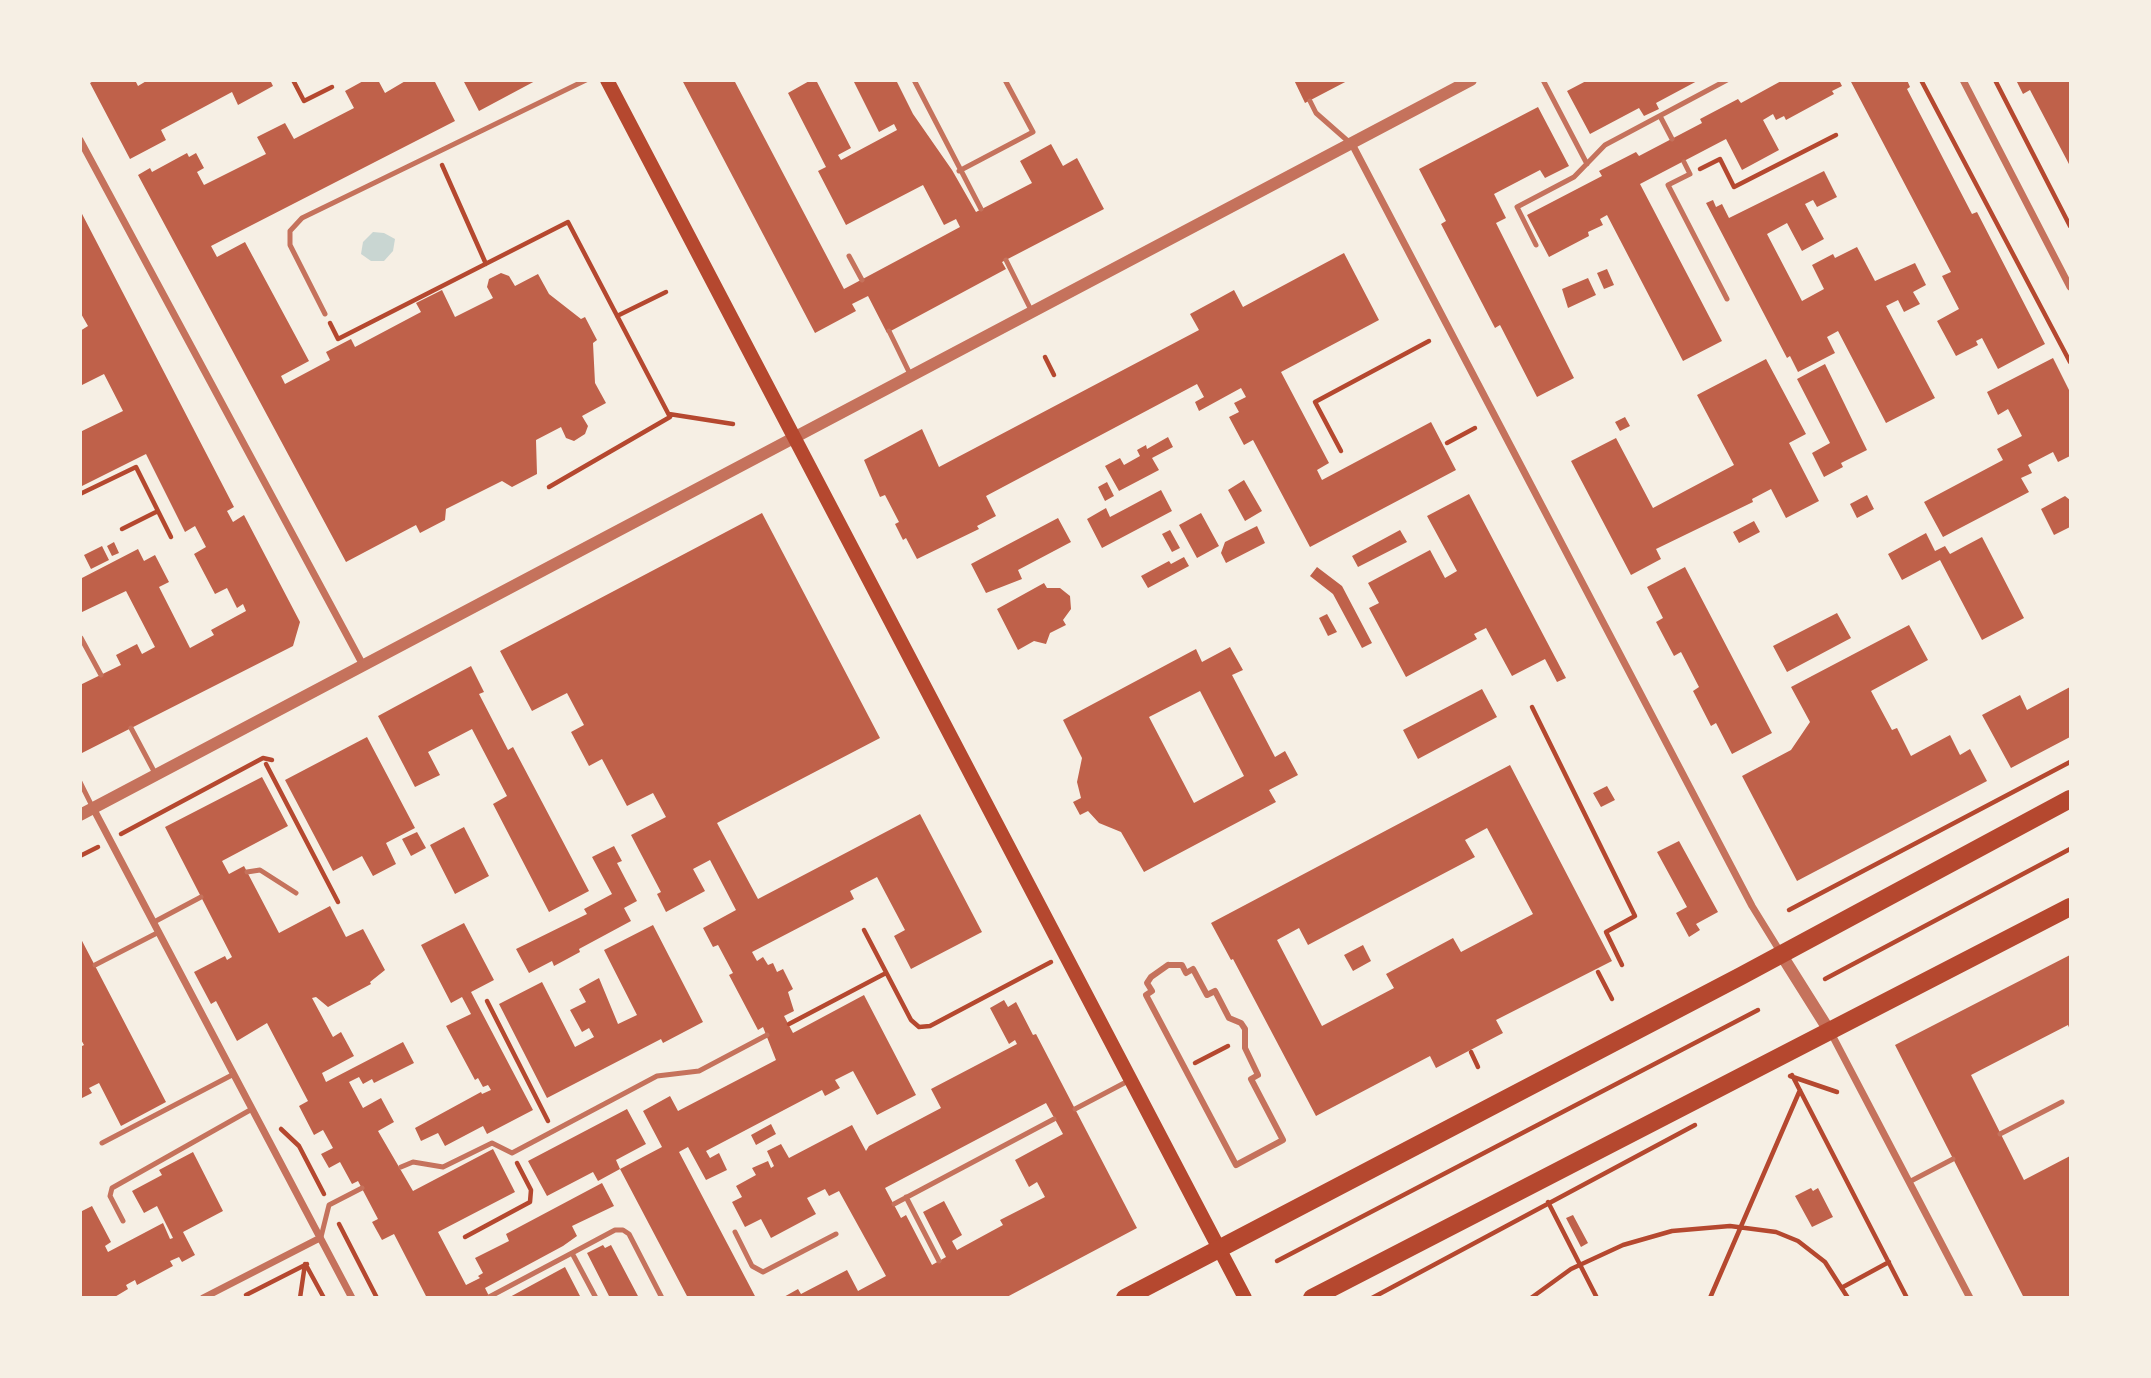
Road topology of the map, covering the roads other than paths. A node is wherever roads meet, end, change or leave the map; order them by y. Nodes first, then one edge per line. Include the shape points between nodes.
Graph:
1 (586, 80) edge
2 (607, 80) edge
3 (914, 80) edge
4 (1005, 80) edge
5 (1543, 80) edge
6 (1727, 80) edge
7 (1963, 80) edge
8 (1464, 82) edge
9 (1310, 101) dead end
10 (1660, 116) junction
11 (1672, 139) dead end
12 (80, 140) edge
13 (1352, 144) junction
14 (1684, 162) dead end
15 (1587, 164) junction
16 (959, 171) junction
17 (981, 209) dead end
18 (1536, 245) dead end
19 (849, 256) dead end
20 (1006, 260) dead end
21 (862, 280) dead end
22 (2070, 288) edge
23 (1727, 299) dead end
24 (1032, 312) junction
25 (326, 314) road end
26 (889, 331) dead end
27 (911, 376) junction
28 (792, 438) junction
29 (81, 638) edge
30 (363, 666) junction
31 (102, 675) dead end
32 (131, 728) dead end
33 (156, 775) junction
34 (80, 782) edge
35 (2070, 799) edge
36 (93, 808) junction
37 (80, 815) edge
38 (247, 872) dead end
39 (296, 893) dead end
40 (201, 897) dead end
41 (2070, 907) edge
42 (154, 922) junction
43 (159, 932) junction
44 (1781, 954) junction
45 (95, 965) dead end
46 (1146, 995) joint
47 (1830, 1032) junction
48 (767, 1035) dead end
49 (234, 1074) junction
50 (1130, 1080) junction
51 (2062, 1102) dead end
52 (1074, 1108) dead end
53 (252, 1109) junction
54 (1055, 1119) dead end
55 (2000, 1134) dead end
56 (102, 1143) dead end
57 (1953, 1158) dead end
58 (401, 1167) dead end
59 (1909, 1182) junction
60 (362, 1188) dead end
61 (906, 1197) junction
62 (894, 1204) dead end
63 (122, 1221) dead end
64 (735, 1232) dead end
65 (836, 1234) dead end
66 (320, 1238) junction
67 (1219, 1248) junction
68 (572, 1253) junction
69 (939, 1261) dead end
70 (203, 1297) edge
71 (352, 1297) edge
72 (489, 1297) edge
73 (596, 1297) edge
74 (662, 1297) edge
75 (1125, 1297) edge
76 (1245, 1297) edge
77 (1312, 1297) edge
78 (1970, 1297) edge

1 - 25 lane via 295,224 290,246
2 - 28 main road
3 - 16 lane
4 - 16 lane via 1033,132
5 - 15 lane
6 - 10 lane
7 - 22 street
8 - 13 street
9 - 13 lane via 1316,113
10 - 11 lane
10 - 15 lane via 1605,145
12 - 30 street
13 - 24 street
13 - 44 street
14 - 23 lane via 1690,174 1668,185
15 - 18 lane via 1574,177 1517,207
16 - 17 lane
19 - 21 lane
20 - 24 lane
24 - 27 street
26 - 27 lane
27 - 28 street
28 - 30 street
28 - 50 main road
29 - 31 lane
30 - 33 street
32 - 33 lane
33 - 36 street
34 - 36 lane
35 - 44 main road
36 - 37 street
36 - 42 street
38 - 39 lane via 260,870
40 - 42 lane
41 - 47 main road
42 - 43 street
43 - 45 lane
43 - 49 street
44 - 47 street
44 - 67 main road
46 - 46 street via 1236,1165 1283,1140 1251,1079 1258,1075 1245,1048 1245,1029 1229,1018 1215,991 1207,995 1193,970 1186,973 1182,965 1175,965 1156,972 1147,983 1152,991
47 - 59 street
47 - 77 main road
48 - 58 lane via 699,1071 657,1076 512,1153 492,1143 443,1167 413,1162
49 - 53 street
49 - 56 lane
50 - 52 lane
50 - 67 main road
51 - 55 lane
53 - 63 lane via 112,1188 110,1196
53 - 66 street
54 - 61 lane
57 - 59 lane
59 - 78 street
60 - 66 lane via 329,1205
61 - 62 lane
61 - 69 lane
64 - 65 lane via 752,1266 763,1272
66 - 70 street
66 - 71 street
67 - 75 main road
67 - 76 main road
68 - 72 lane
68 - 73 lane
68 - 74 lane via 623,1230

